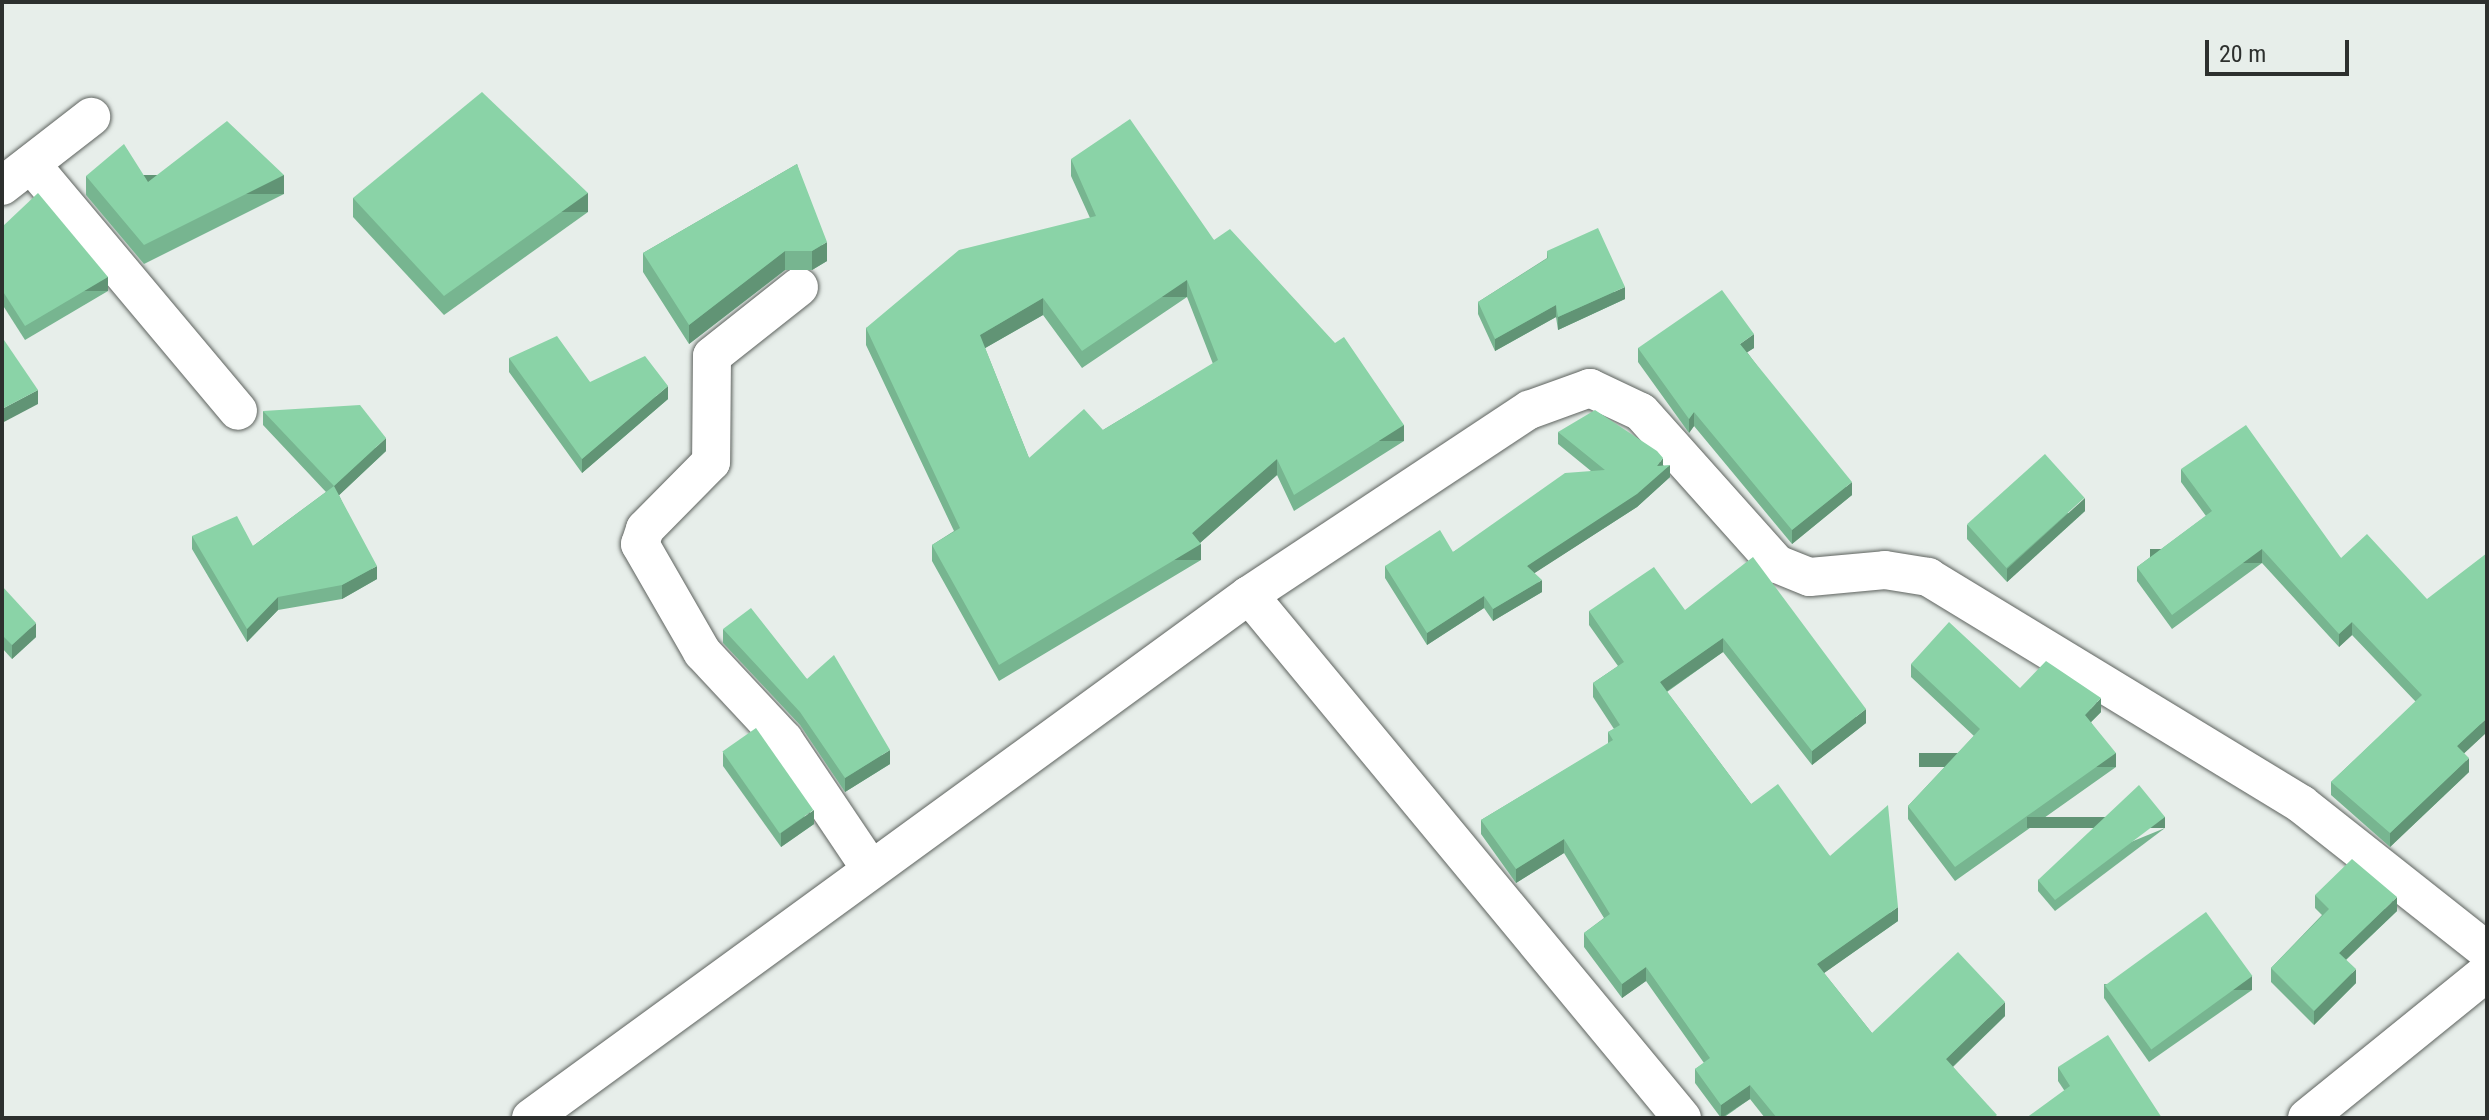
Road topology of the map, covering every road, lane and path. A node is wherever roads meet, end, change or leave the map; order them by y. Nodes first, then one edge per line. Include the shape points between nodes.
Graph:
1 (91, 117) dead end
2 (17, 175) edge
3 (799, 287) dead end
4 (238, 411) dead end
5 (1249, 595) junction
6 (870, 868) junction
7 (2487, 951) edge
8 (2487, 972) edge
9 (531, 1118) edge
10 (1682, 1118) edge
11 (2307, 1118) edge

1 - 2 street
2 - 4 street
3 - 6 street via 712,356 711,462 645,529 640,544 702,652 784,740
5 - 6 street
5 - 7 street via 1529,410 1590,388 1641,412 1777,564 1810,577 1885,570 1928,577 2301,804
5 - 10 street
6 - 9 street
8 - 11 street

